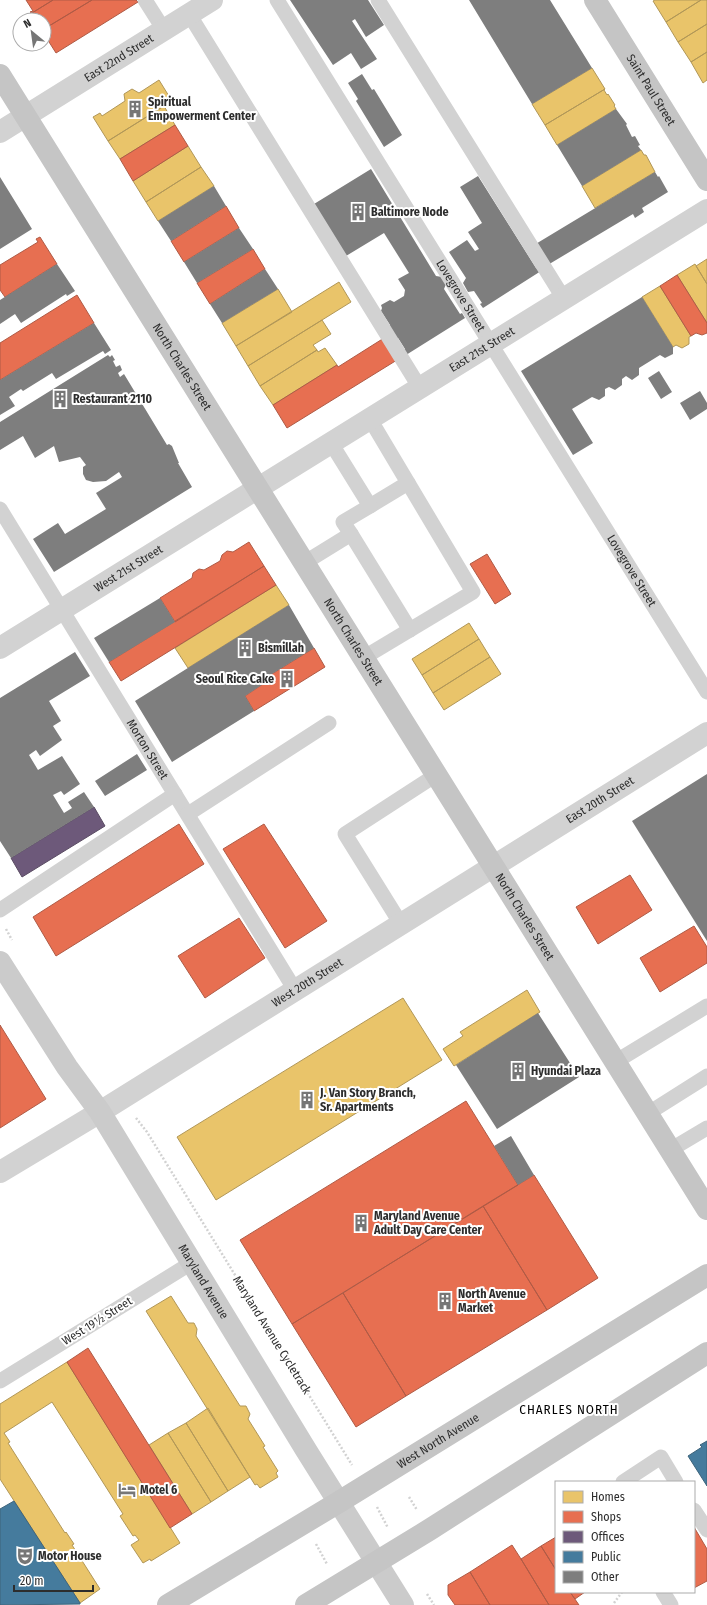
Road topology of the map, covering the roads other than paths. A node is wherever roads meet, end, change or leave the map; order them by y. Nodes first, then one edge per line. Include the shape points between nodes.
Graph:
1 (145, 0) edge
2 (212, 0) edge
3 (277, 0) edge
4 (378, 0) edge
5 (595, 0) edge
6 (188, 14) junction
7 (164, 30) junction
8 (0, 75) edge
9 (26, 116) junction
10 (0, 132) edge
11 (707, 180) edge
12 (707, 210) edge
13 (564, 299) junction
14 (490, 344) junction
15 (420, 388) junction
16 (370, 419) junction
17 (332, 443) junction
18 (408, 483) junction
19 (258, 489) junction
20 (370, 506) junction
21 (0, 509) edge
22 (351, 534) junction
23 (304, 563) junction
24 (62, 610) junction
25 (410, 630) junction
26 (0, 648) edge
27 (363, 658) junction
28 (707, 692) edge
29 (329, 723) dead end
30 (707, 733) edge
31 (436, 775) junction
32 (175, 794) junction
33 (188, 814) junction
34 (493, 867) junction
35 (0, 910) edge
36 (401, 924) junction
37 (0, 962) edge
38 (295, 990) junction
39 (707, 1006) edge
40 (615, 1062) junction
41 (707, 1076) edge
42 (100, 1112) junction
43 (647, 1114) junction
44 (707, 1128) edge
45 (670, 1150) junction
46 (0, 1172) edge
47 (707, 1209) edge
48 (193, 1262) junction
49 (707, 1275) edge
50 (707, 1353) edge
51 (0, 1380) edge
52 (625, 1481) edge
53 (675, 1481) edge
54 (339, 1502) junction
55 (695, 1512) edge
56 (707, 1530) edge
57 (376, 1561) junction
58 (664, 1593) edge
59 (168, 1605) edge
60 (306, 1605) edge
61 (403, 1605) edge
62 (671, 1605) edge

1 - 7 lane
2 - 6 street, East 22nd Street
3 - 14 lane, Lovegrove Street
4 - 13 lane
5 - 11 main road, Saint Paul Street
6 - 7 street, East 22nd Street
6 - 15 lane
7 - 9 street, East 22nd Street
8 - 9 main road, North Charles Street
9 - 10 street, East 22nd Street
9 - 19 main road, North Charles Street
12 - 13 street, East 21st Street
13 - 14 street, East 21st Street
14 - 15 street, East 21st Street
14 - 28 lane, Lovegrove Street
15 - 16 street, East 21st Street
16 - 17 street, East 21st Street
16 - 18 lane
17 - 19 street, East 21st Street
17 - 20 lane
18 - 20 lane
18 - 25 lane via 473,592
19 - 23 main road, North Charles Street
19 - 24 street, West 21st Street
20 - 22 lane via 343,522
21 - 24 lane, Morton Street
22 - 23 lane
22 - 25 lane
23 - 27 main road, North Charles Street
24 - 26 street, West 21st Street
24 - 32 lane, Morton Street
25 - 27 lane
27 - 31 main road, North Charles Street
29 - 33 lane
30 - 34 street, East 20th Street
31 - 34 main road, North Charles Street
31 - 36 lane via 345,834
32 - 33 lane, Morton Street
32 - 35 lane
33 - 38 lane, Morton Street
34 - 36 street, West 20th Street
34 - 40 main road, North Charles Street
36 - 38 street, West 20th Street
37 - 42 main road, Maryland Avenue via 67,1067
38 - 42 street, West 20th Street
39 - 40 lane
40 - 43 main road, North Charles Street
41 - 43 lane
42 - 46 street
42 - 48 main road, Maryland Avenue
43 - 45 main road, North Charles Street
44 - 45 lane
45 - 47 main road, North Charles Street
48 - 51 lane, West 19½ Street
48 - 54 main road, Maryland Avenue
49 - 54 main road, West North Avenue
50 - 57 main road via 443,1522
52 - 53 lane via 661,1457
54 - 57 main road, Maryland Avenue
54 - 59 main road, West North Avenue
55 - 56 lane
57 - 60 main road
57 - 61 main road, Maryland Avenue
58 - 62 lane

